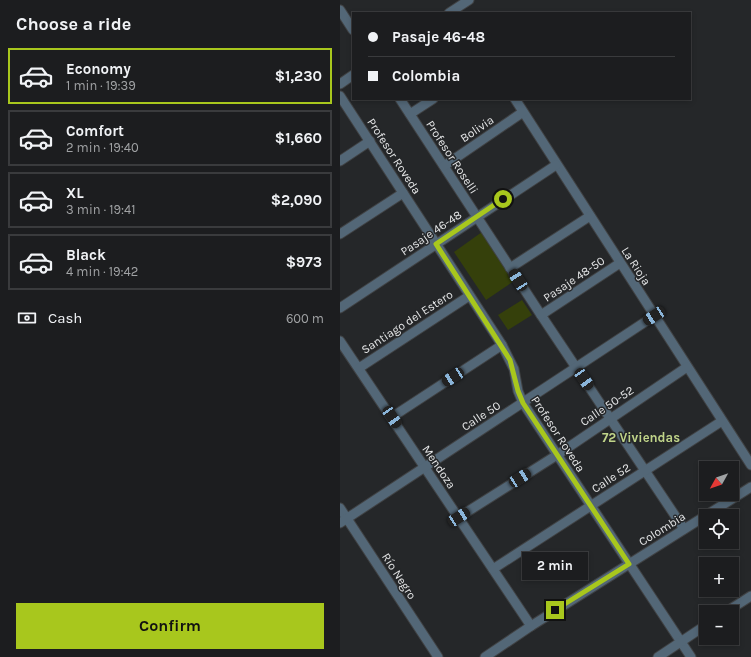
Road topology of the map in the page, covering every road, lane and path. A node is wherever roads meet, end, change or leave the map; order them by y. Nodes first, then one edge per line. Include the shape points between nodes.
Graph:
1 (469, 0) edge
2 (455, 8) edge
3 (340, 10) edge
4 (352, 28) edge
5 (352, 77) edge
6 (340, 84) edge
7 (340, 96) edge
8 (401, 100) edge
9 (431, 100) edge
10 (516, 100) edge
11 (523, 112) junction
12 (410, 114) junction
13 (370, 141) junction
14 (340, 161) edge
15 (556, 165) junction
16 (444, 166) junction
17 (404, 193) junction
18 (590, 216) junction
19 (477, 217) junction
20 (340, 234) edge
21 (436, 244) junction
22 (620, 262) junction
23 (510, 268) junction
24 (469, 296) junction
25 (340, 308) edge
26 (541, 315) junction
27 (654, 316) junction
28 (340, 341) edge
29 (502, 345) junction
30 (576, 366) junction
31 (687, 367) junction
32 (359, 368) junction
33 (523, 403) junction
34 (392, 417) junction
35 (611, 418) junction
36 (722, 421) junction
37 (556, 455) junction
38 (751, 466) edge
39 (424, 467) junction
40 (645, 471) junction
41 (751, 487) edge
42 (591, 506) junction
43 (340, 508) edge
44 (459, 517) junction
45 (343, 521) edge
46 (684, 529) junction
47 (629, 564) junction
48 (493, 569) junction
49 (751, 596) edge
50 (737, 605) edge
51 (531, 626) junction
52 (699, 630) edge
53 (681, 642) junction
54 (438, 657) edge
55 (485, 657) edge
56 (658, 657) edge
57 (691, 657) edge

1 - 2 street
3 - 4 street
5 - 6 street
7 - 13 street, Profesor Roveda
8 - 12 street, Profesor Roselli
9 - 12 street
10 - 11 street, La Rioja
11 - 15 street, La Rioja
11 - 16 street, Bolivia
12 - 16 street, Profesor Roselli
13 - 14 street
13 - 17 street, Profesor Roveda
15 - 18 street, La Rioja
15 - 19 street, Pasaje 46-48
16 - 19 street, Profesor Roselli
17 - 20 street
17 - 21 street, Profesor Roveda
18 - 22 street, La Rioja
18 - 23 street
19 - 21 street, Pasaje 46-48
19 - 23 street, Profesor Roselli
21 - 24 street, Profesor Roveda
21 - 25 street, Pasaje 46-48
22 - 26 street, Pasaje 48-50
22 - 27 street, La Rioja
23 - 26 street, Profesor Roselli
24 - 29 street, Profesor Roveda
24 - 32 street, Santiago del Estero
26 - 30 street, Profesor Roselli
27 - 30 street, Calle 50
27 - 31 street, La Rioja
28 - 32 street, Mendoza
29 - 33 street, Profesor Roveda via 514,369
29 - 34 street
30 - 33 street, Calle 50
30 - 35 street, Profesor Roselli
31 - 35 street, Calle 50-52
31 - 36 street, La Rioja
32 - 34 street, Mendoza
33 - 37 street, Profesor Roveda
33 - 39 street, Calle 50
34 - 39 street, Mendoza
35 - 37 street, Calle 50-52
35 - 40 street, Profesor Roselli
36 - 38 street, La Rioja
36 - 40 street, Calle 52
37 - 42 street, Profesor Roveda
37 - 44 street, Calle 50-52
39 - 44 street, Mendoza
39 - 45 street, Calle 50
40 - 42 street, Calle 52
40 - 46 street, Profesor Roselli
41 - 46 street, Colombia
42 - 47 street, Profesor Roveda
42 - 48 street, Calle 52
43 - 45 street, Río Negro
44 - 48 street, Mendoza
45 - 54 street, Río Negro
46 - 47 street, Colombia
47 - 51 street, Colombia
47 - 53 street, Profesor Roveda
48 - 51 street, Mendoza
49 - 50 street
51 - 55 street, Colombia
52 - 53 street
53 - 56 street
53 - 57 street, Profesor Roveda

